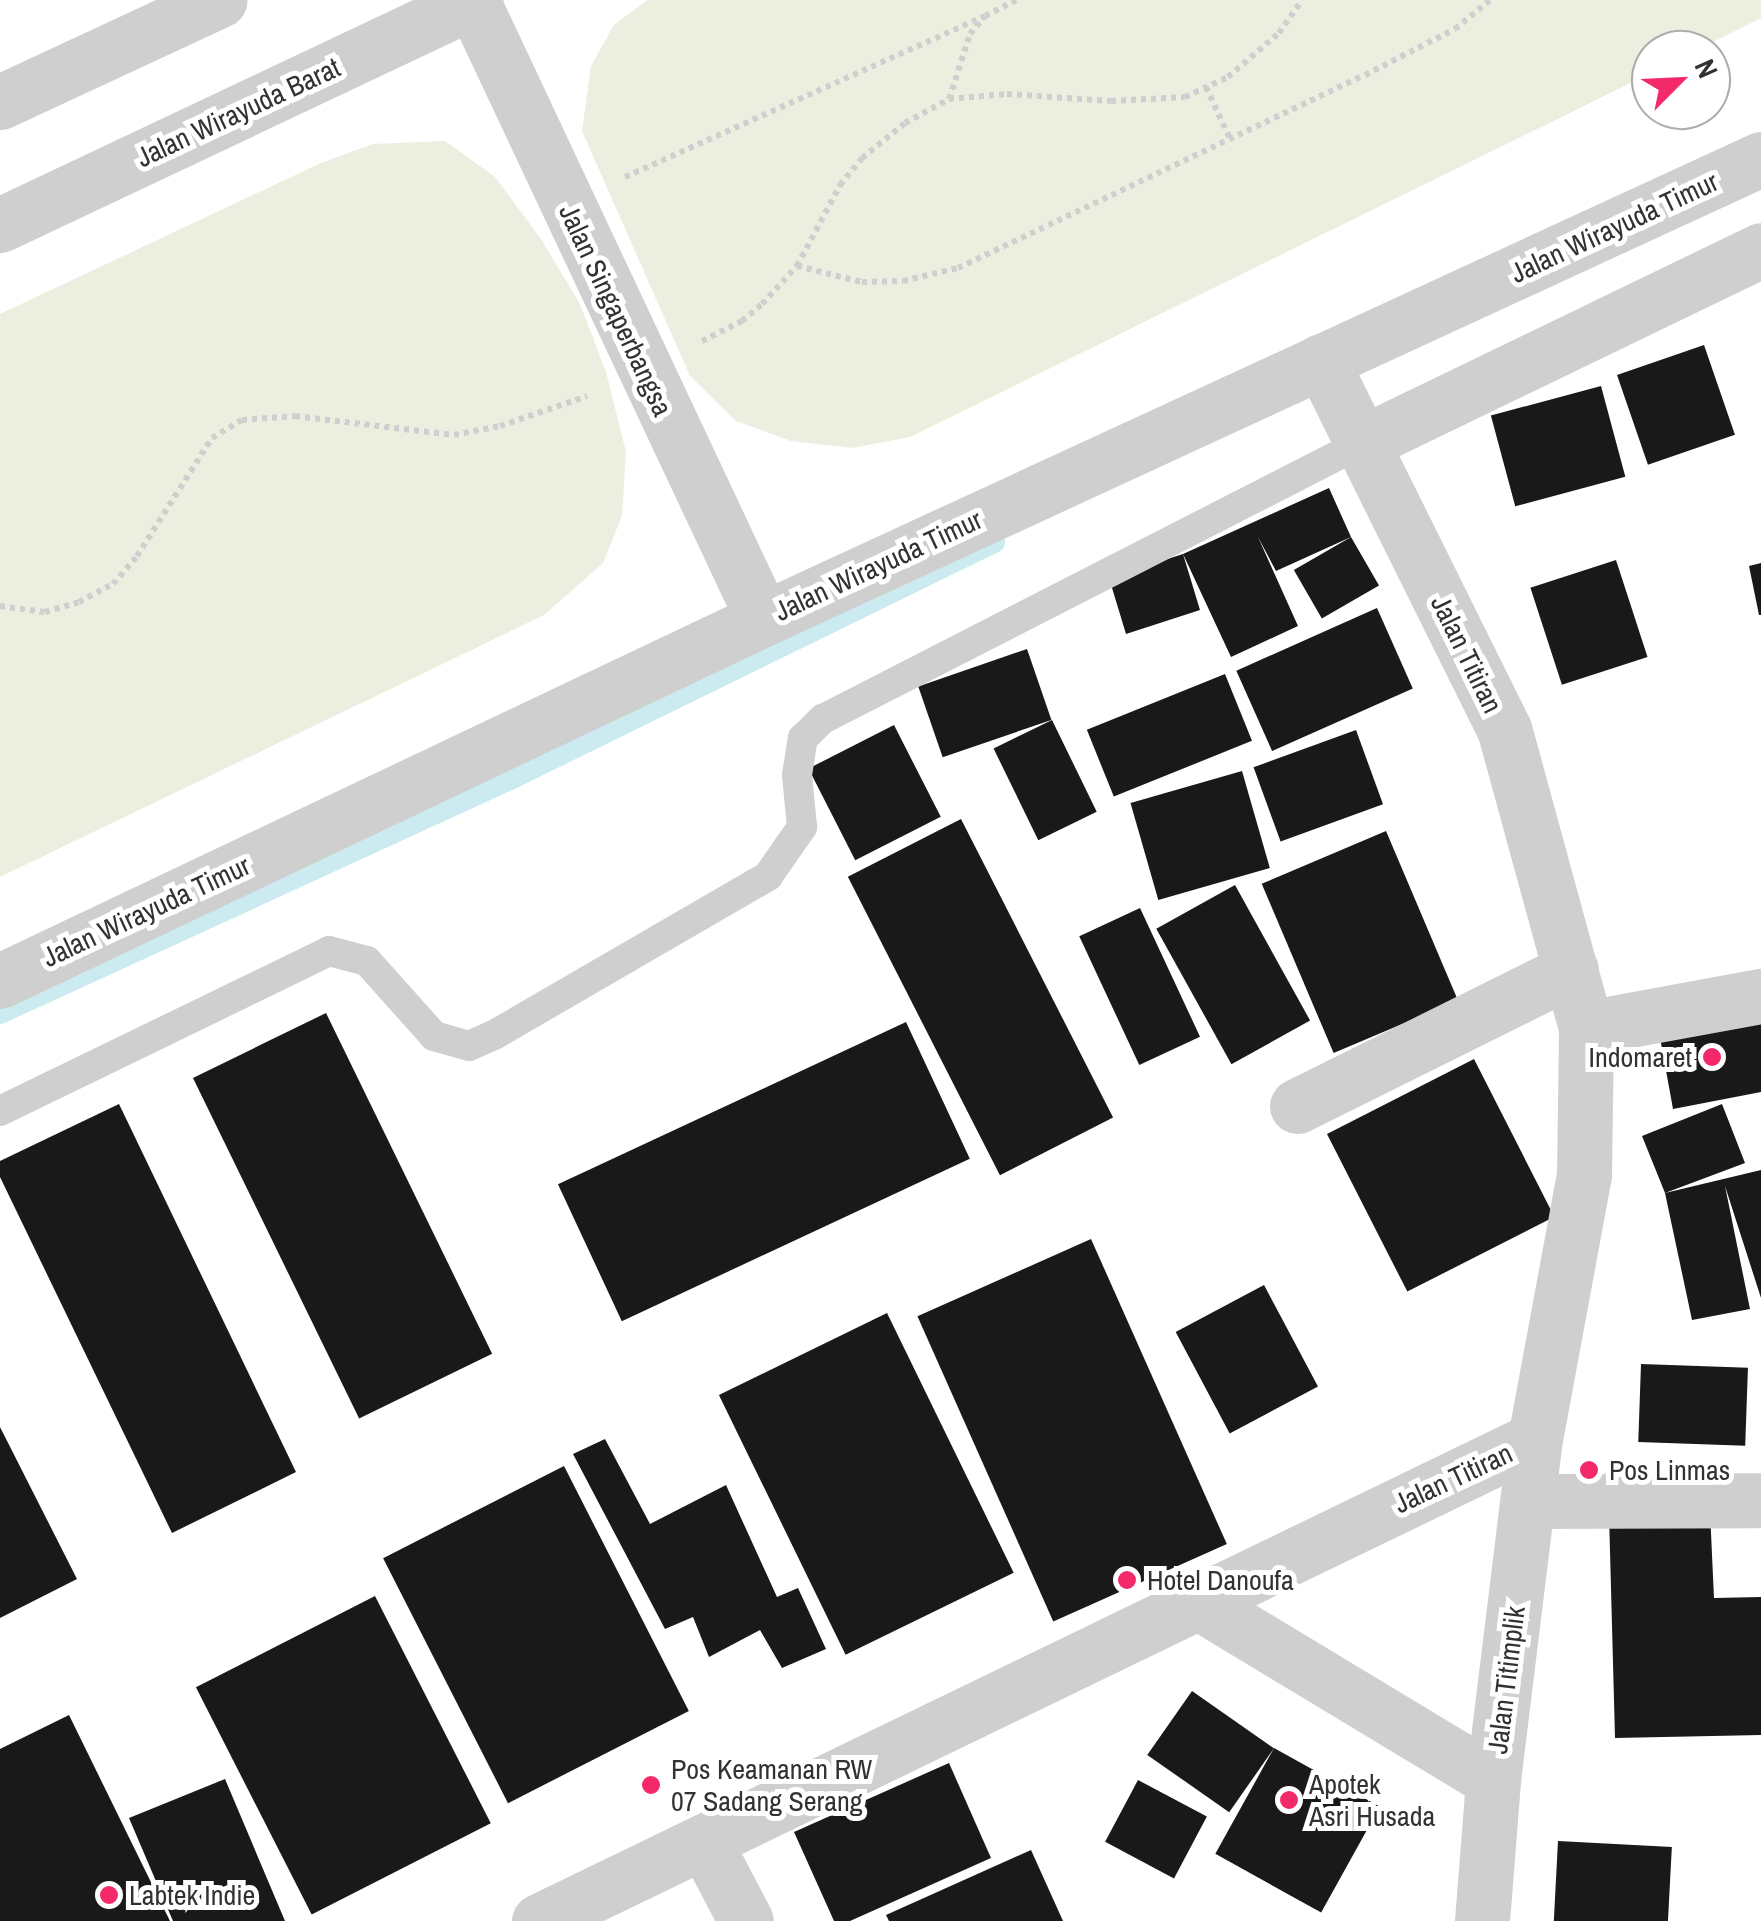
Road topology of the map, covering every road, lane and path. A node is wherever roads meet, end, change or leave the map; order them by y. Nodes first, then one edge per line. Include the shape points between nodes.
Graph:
1 (220, 0) edge
2 (1016, 0) edge
3 (1490, 0) edge
4 (474, 1) edge
5 (985, 16) junction
6 (1206, 87) dead end
7 (949, 99) dead end
8 (0, 102) edge
9 (1230, 139) junction
10 (1761, 160) edge
11 (566, 203) junction
12 (0, 225) edge
13 (1761, 250) edge
14 (797, 266) dead end
15 (1321, 361) junction
16 (1362, 443) junction
17 (763, 618) junction
18 (1571, 970) junction
19 (0, 980) edge
20 (1761, 996) edge
21 (1586, 1028) junction
22 (1297, 1106) dead end
23 (0, 1111) edge
24 (1535, 1439) junction
25 (1761, 1500) edge
26 (1528, 1501) junction
27 (1196, 1601) junction
28 (1494, 1780) junction
29 (704, 1841) junction
30 (539, 1921) edge
31 (746, 1921) edge
32 (1482, 1921) edge

1 - 8 street
2 - 5 path
3 - 9 path via 1455,28
4 - 11 street, Jalan Singaperbangsa
4 - 12 street, Jalan Wirayuda Barat
5 - 7 path via 970,34
5 - 11 path
6 - 9 path
9 - 14 path via 958,268 862,282
10 - 15 street, Jalan Wirayuda Timur
11 - 17 street, Jalan Singaperbangsa
13 - 16 street
15 - 16 street, Jalan Titiran
15 - 17 street, Jalan Wirayuda Timur
16 - 18 street, Jalan Titiran via 1504,729
16 - 23 lane via 823,719 803,738 797,775 802,827 768,876 494,1034 469,1046 434,1036 367,962 329,951
17 - 19 street, Jalan Wirayuda Timur
18 - 21 street, Jalan Titiran
18 - 22 street
20 - 21 street
21 - 24 street, Jalan Titiran via 1584,1174
24 - 26 street, Jalan Titimplik
24 - 27 street, Jalan Titiran
25 - 26 street
26 - 28 street, Jalan Titimplik
27 - 28 street
27 - 29 street, Jalan Titiran
28 - 32 street, Jalan Titimplik
29 - 30 street, Jalan Titiran
29 - 31 street

